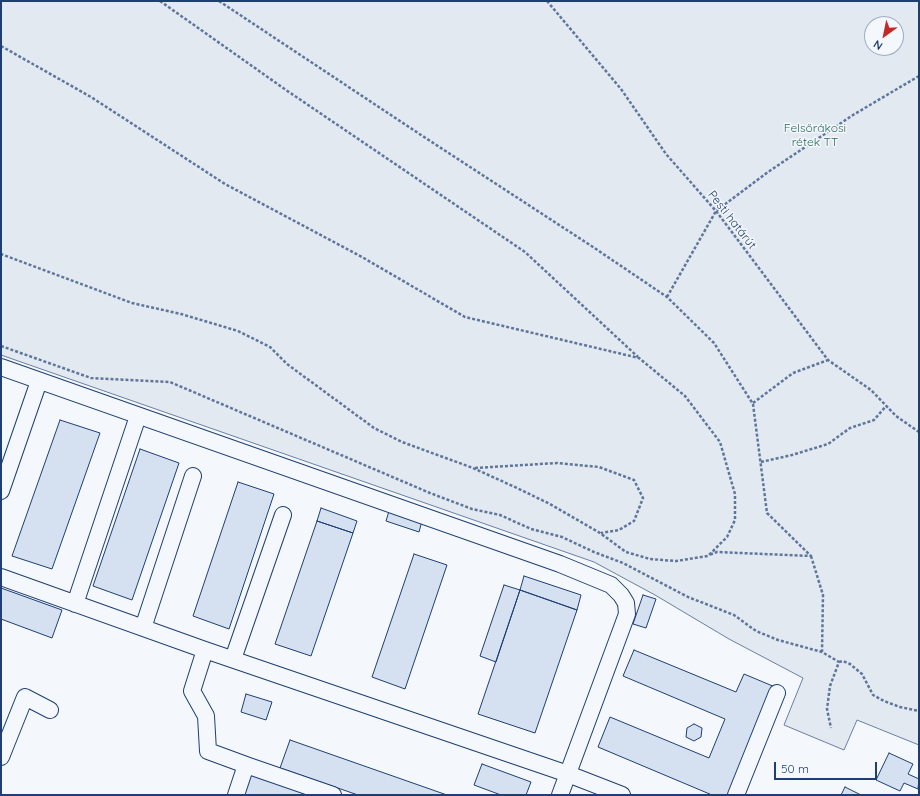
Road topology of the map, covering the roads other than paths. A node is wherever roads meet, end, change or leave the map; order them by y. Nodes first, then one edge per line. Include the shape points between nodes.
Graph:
1 (1, 367) edge
2 (39, 381) junction
3 (138, 416) junction
4 (193, 476) dead end
5 (1, 491) edge
6 (283, 515) dead end
7 (1, 577) edge
8 (75, 604) junction
9 (143, 628) junction
10 (205, 650) junction
11 (233, 659) junction
12 (777, 692) dead end
13 (50, 710) dead end
14 (1, 757) edge
15 (246, 765) junction
16 (568, 774) junction
17 (236, 795) edge
18 (333, 795) edge
19 (560, 795) edge
20 (622, 795) edge
21 (736, 795) edge

1 - 2 lane
2 - 3 lane
2 - 5 lane
3 - 8 lane
3 - 16 lane via 560,564 611,585 626,603 627,614
4 - 9 lane
6 - 11 lane
7 - 8 lane
8 - 9 lane
9 - 10 lane
10 - 11 lane
10 - 15 lane via 192,691 206,716 208,751
11 - 16 lane
12 - 21 lane
13 - 14 lane via 25,697
15 - 17 lane
15 - 18 lane
16 - 19 lane
16 - 20 lane

